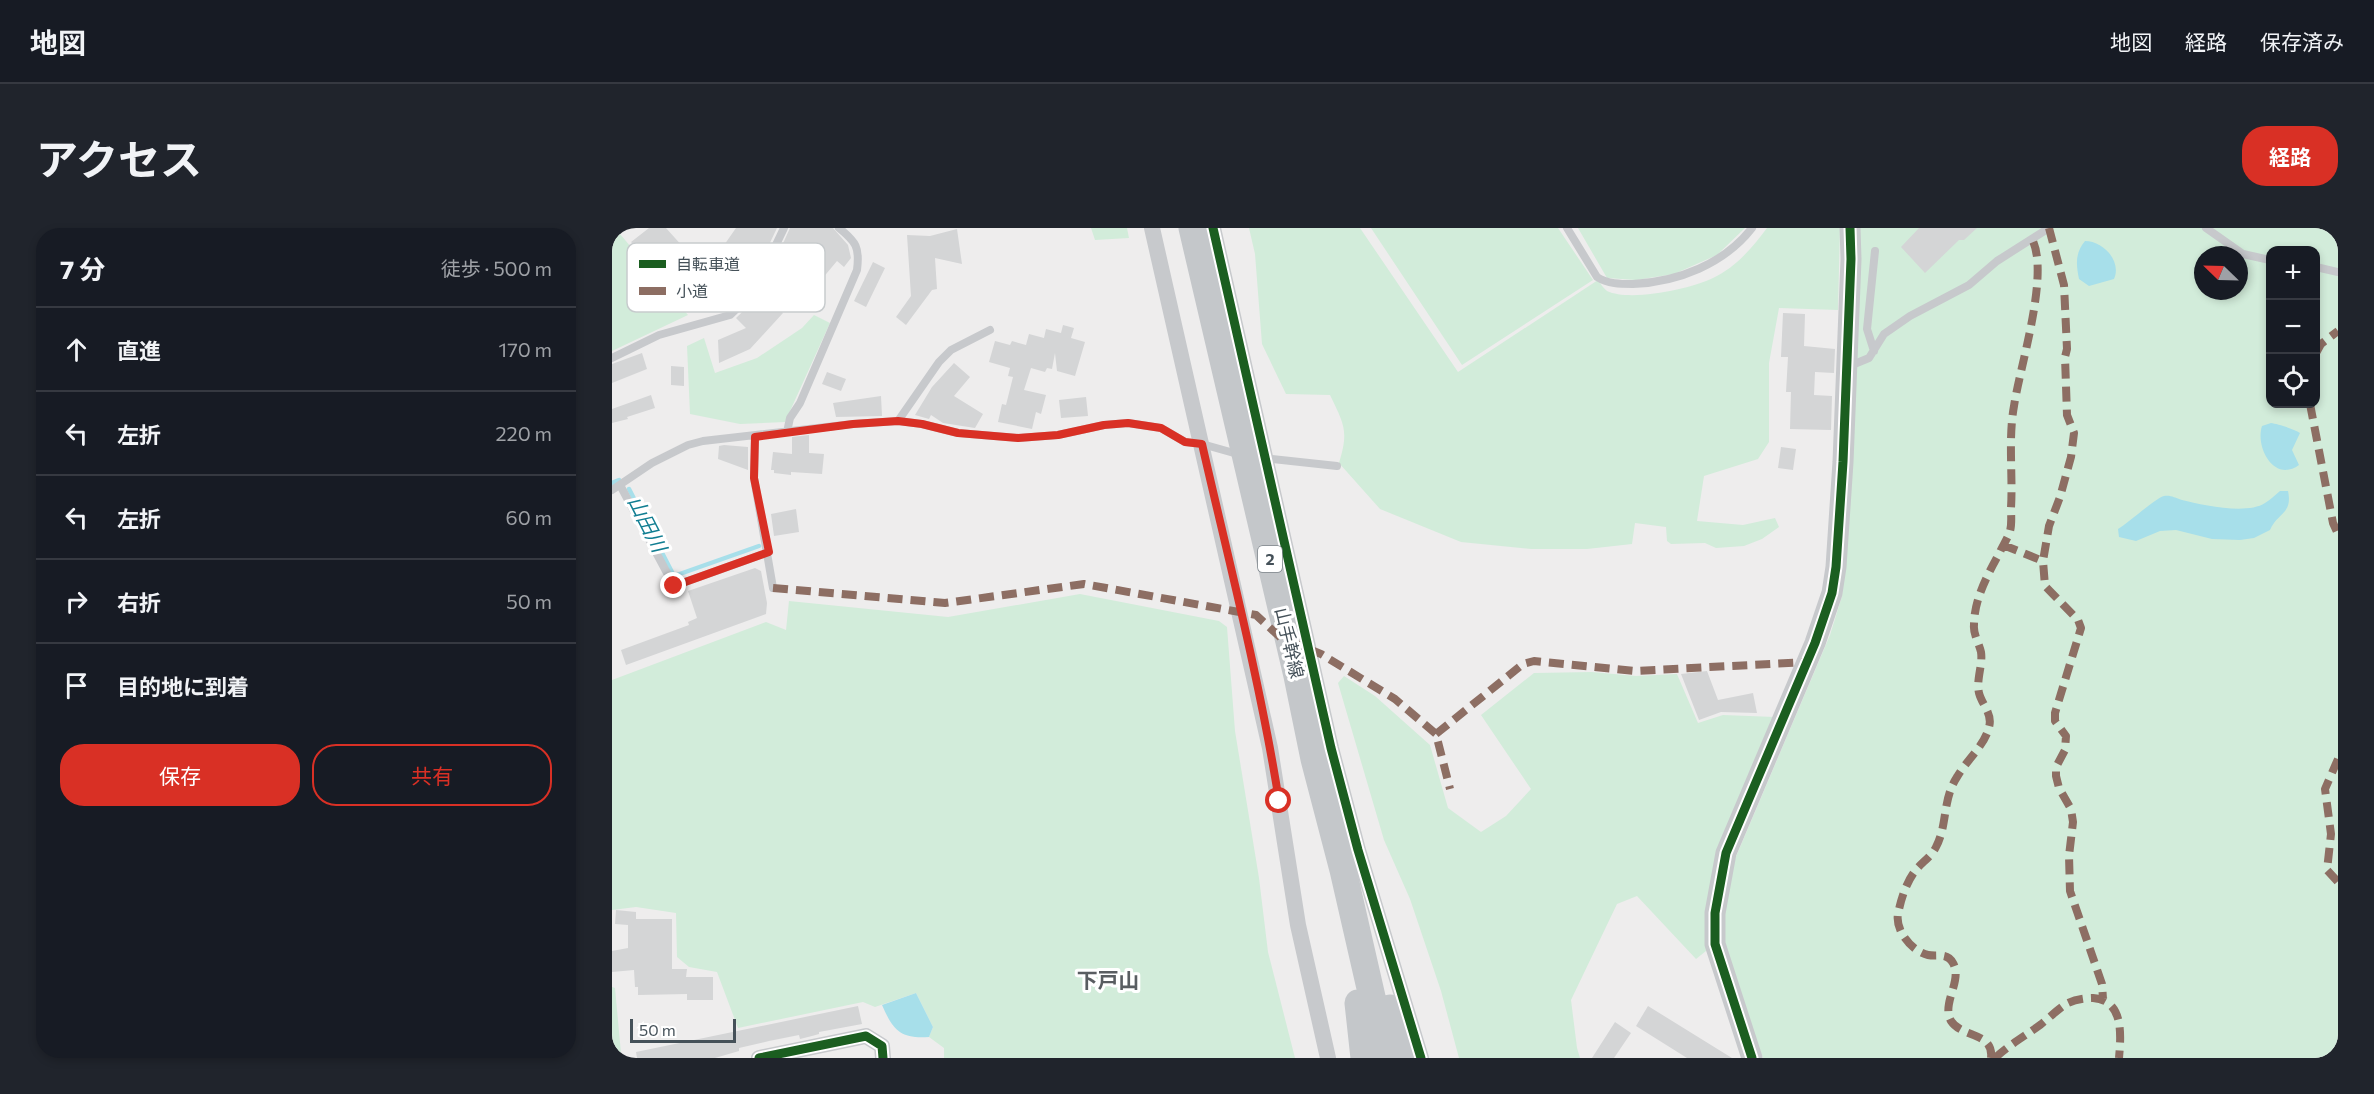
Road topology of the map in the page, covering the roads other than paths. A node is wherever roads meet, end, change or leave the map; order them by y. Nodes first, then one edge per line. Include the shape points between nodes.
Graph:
1 (784, 228) edge
2 (838, 228) edge
3 (1152, 228) edge
4 (1192, 228) edge
5 (1213, 228) edge
6 (1567, 228) edge
7 (1752, 228) edge
8 (1850, 228) edge
9 (2049, 228) edge
10 (2206, 228) edge
11 (777, 243) edge
12 (1875, 251) dead end
13 (2266, 259) edge
14 (2320, 268) edge
15 (2338, 272) edge
16 (733, 312) edge
17 (990, 330) dead end
18 (1874, 351) junction
19 (612, 358) edge
20 (1847, 367) junction
21 (898, 421) junction
22 (787, 432) junction
23 (755, 437) junction
24 (1202, 444) junction
25 (1265, 458) junction
26 (1337, 466) dead end
27 (616, 488) edge
28 (769, 552) junction
29 (773, 588) dead end
30 (1314, 759) junction
31 (1343, 870) junction
32 (759, 1058) edge
33 (883, 1058) edge
34 (1328, 1058) edge
35 (1364, 1058) edge
36 (1386, 1058) edge
37 (1407, 1058) edge
38 (1421, 1058) edge
39 (1752, 1058) edge

1 - 11 lane
2 - 22 lane via 855,243 859,254 857,270 800,403 789,418
3 - 24 street
4 - 30 main road, 山手幹線 / 2
5 - 25 street
6 - 7 lane via 1597,277 1605,282 1630,284 1668,280 1699,269 1717,259
8 - 20 street
9 - 18 lane via 1997,261 1969,285 1884,334
10 - 13 lane via 2243,254
12 - 18 lane via 1868,329
14 - 15 lane
16 - 19 lane via 658,335
17 - 21 lane via 951,350
18 - 20 lane via 1869,358
20 - 39 street via 1832,593 1815,643 1726,853 1714,913 1715,944
21 - 22 lane
21 - 24 lane via 958,433 1018,438 1128,423 1161,428 1185,442
22 - 23 lane
23 - 27 lane via 688,445 652,463
23 - 28 lane via 754,478
24 - 25 lane via 1235,455
24 - 34 street via 1270,748 1298,925
25 - 26 lane
25 - 38 street via 1344,799
27 - 28 lane via 674,586
28 - 29 lane
30 - 31 main road, 山手幹線 / 2
30 - 35 main road via 1358,1001
31 - 36 main road, 山手幹線 / 2
31 - 37 main road
32 - 33 street via 866,1036 882,1046

